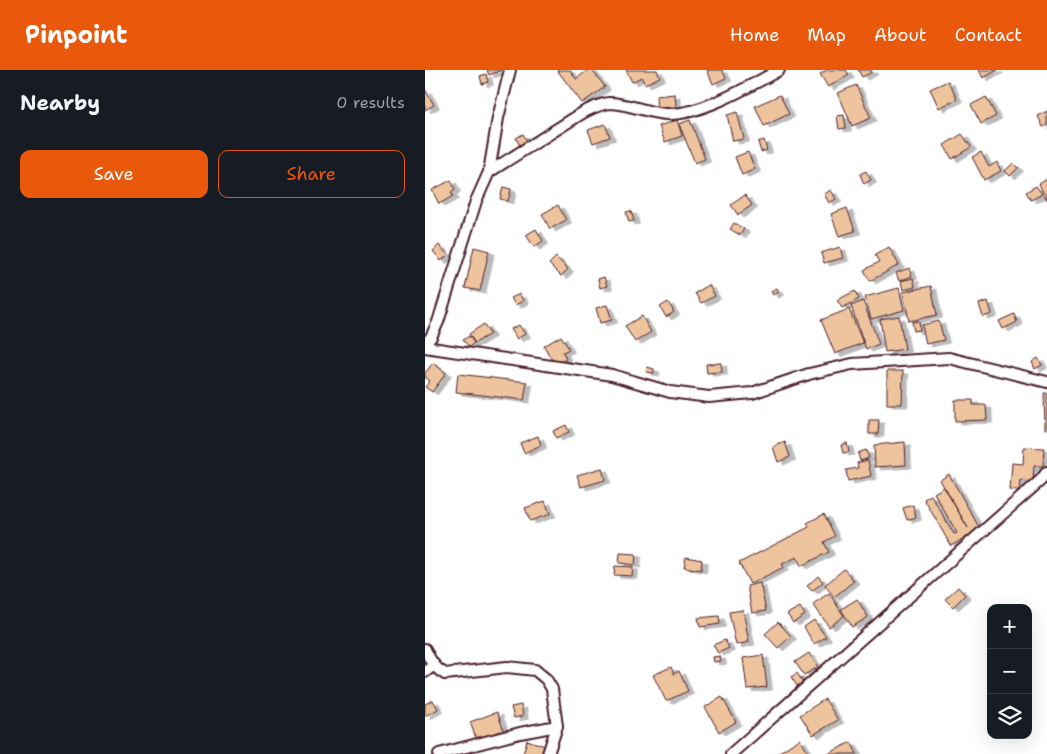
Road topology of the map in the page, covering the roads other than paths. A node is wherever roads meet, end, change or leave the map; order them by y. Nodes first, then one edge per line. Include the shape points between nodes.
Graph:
1 (510, 70) edge
2 (779, 70) edge
3 (489, 172) junction
4 (425, 345) edge
5 (1047, 382) edge
6 (1047, 472) edge
7 (425, 649) edge
8 (429, 669) edge
9 (557, 726) junction
10 (439, 754) edge
11 (548, 754) edge
12 (731, 754) edge

1 - 3 street
2 - 3 street via 686,113 666,114 609,103 597,106
3 - 4 street via 476,201 438,322
4 - 5 street via 612,375 670,392 709,397 752,392 852,364 949,358
6 - 12 street
7 - 8 street
8 - 9 street via 445,674 507,667 535,670 547,679 552,689
9 - 10 street
9 - 11 street

